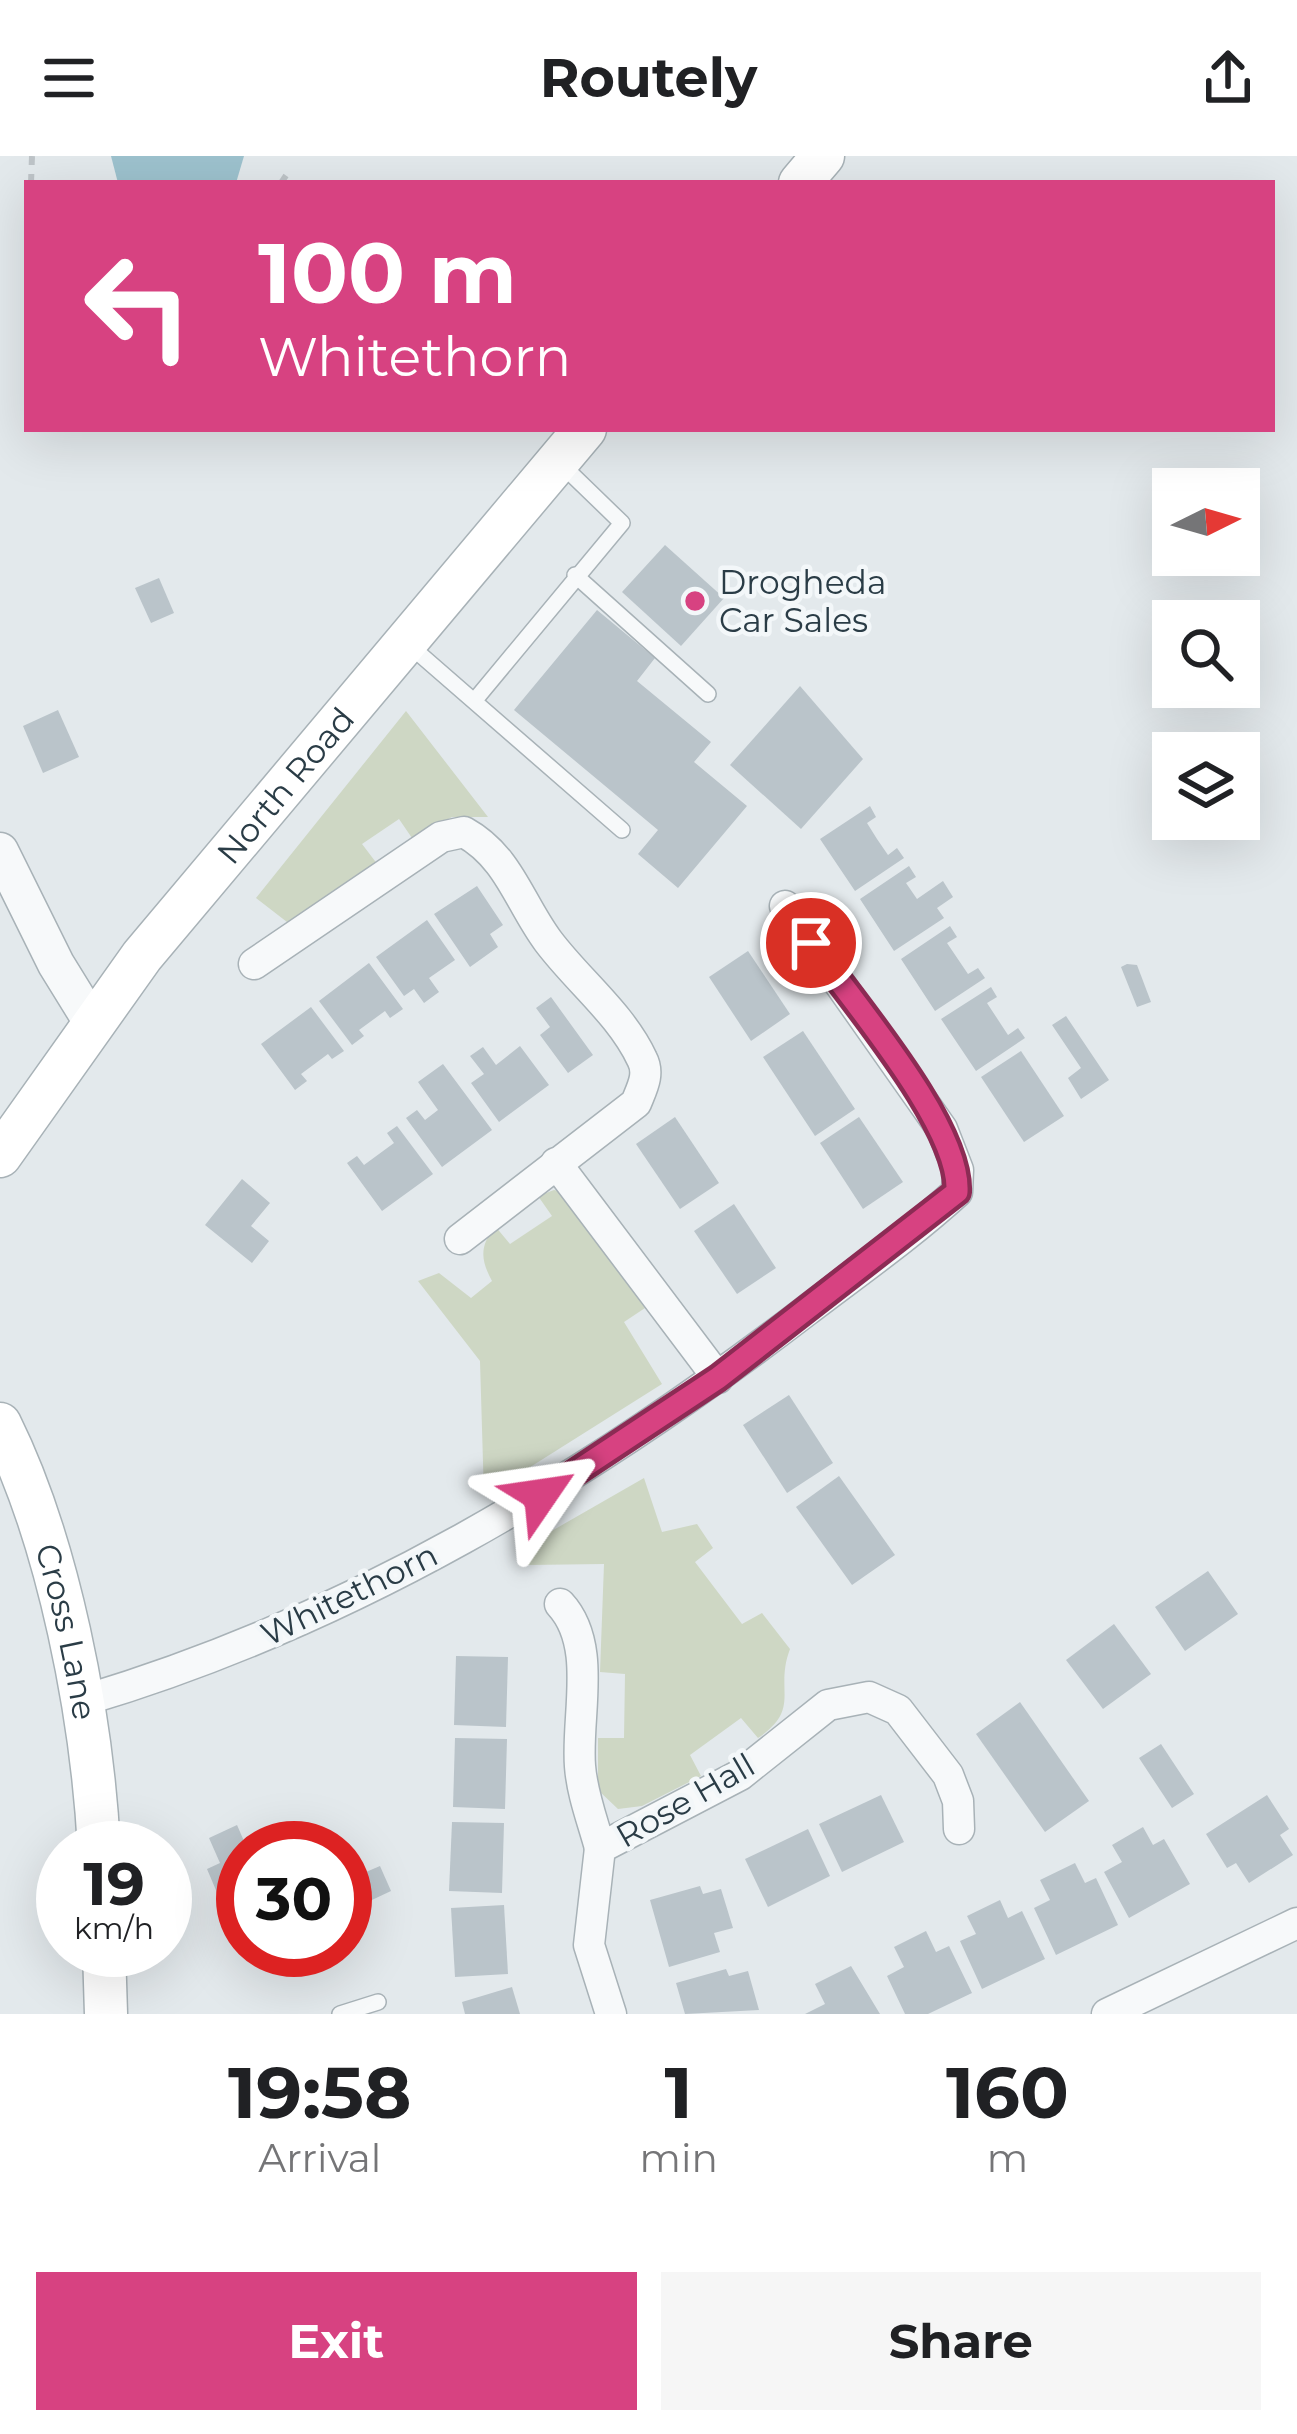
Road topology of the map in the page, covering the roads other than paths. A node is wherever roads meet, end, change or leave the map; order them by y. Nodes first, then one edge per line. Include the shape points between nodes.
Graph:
1 (823, 156) edge
2 (803, 180) edge
3 (582, 432) edge
4 (557, 461) junction
5 (574, 575) junction
6 (406, 643) junction
7 (708, 694) dead end
8 (475, 700) junction
9 (622, 830) dead end
10 (0, 851) edge
11 (785, 906) dead end
12 (254, 964) dead end
13 (94, 1024) junction
14 (0, 1156) edge
15 (556, 1163) junction
16 (460, 1239) dead end
17 (718, 1378) junction
18 (0, 1424) edge
19 (560, 1604) dead end
20 (85, 1700) junction
21 (96, 1821) edge
22 (959, 1829) dead end
23 (600, 1848) junction
24 (1297, 1923) edge
25 (105, 1977) edge
26 (378, 2002) dead end
27 (106, 2014) edge
28 (340, 2014) edge
29 (611, 2014) edge
30 (1107, 2014) edge

1 - 2 main road
3 - 4 main road, North Road
4 - 5 lane via 622,523
4 - 6 main road, North Road
5 - 7 lane
5 - 8 lane
6 - 8 lane
6 - 13 main road, North Road
8 - 9 lane
10 - 13 street
11 - 17 street, Whitethorn via 942,1129 958,1170 957,1192
12 - 15 street via 441,837 464,832 490,846 546,939 645,1063 636,1103
13 - 14 main road, North Road
15 - 16 street
15 - 17 street
17 - 20 street, Whitethorn via 502,1519 333,1606 197,1664
18 - 20 main road, Cross Lane via 52,1569
19 - 23 street, Rose Hall via 575,1620 581,1650 580,1769
20 - 21 main road, Cross Lane
22 - 23 street, Rose Hall via 948,1774 898,1710 869,1696 828,1705 740,1775
23 - 29 street, Rose Hall via 589,1945
24 - 30 street
25 - 27 main road
26 - 28 lane

